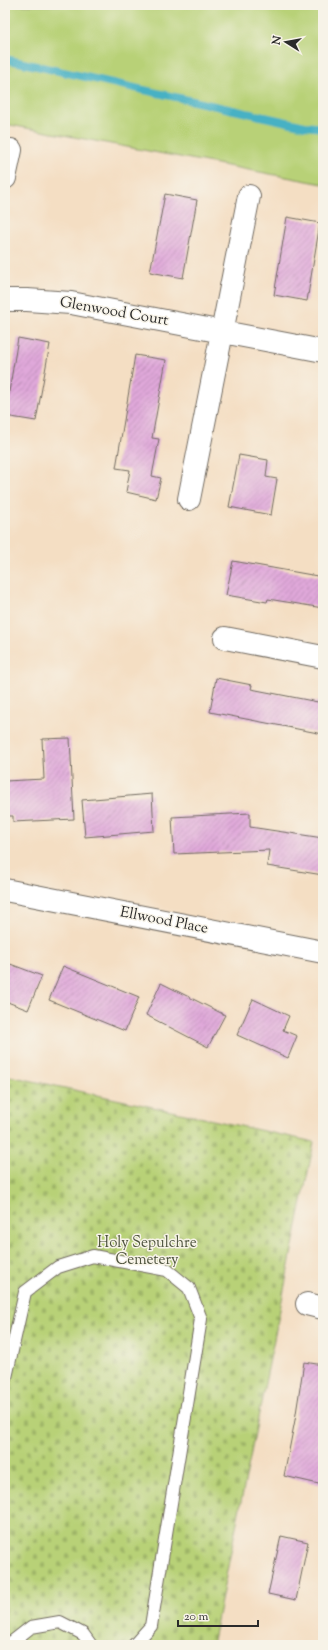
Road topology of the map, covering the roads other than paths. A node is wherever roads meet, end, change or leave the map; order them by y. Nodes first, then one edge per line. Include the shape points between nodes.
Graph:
1 (10, 150) dead end
2 (5, 178) edge
3 (249, 196) dead end
4 (5, 300) edge
5 (222, 331) junction
6 (323, 351) edge
7 (189, 499) dead end
8 (225, 638) dead end
9 (323, 656) edge
10 (5, 890) edge
11 (323, 952) edge
12 (5, 1382) edge
13 (8, 1645) edge
14 (91, 1645) edge
15 (134, 1645) edge

1 - 2 street
3 - 5 street
4 - 5 street, Glenwood Court via 71,302
5 - 6 street, Glenwood Court
5 - 7 street
8 - 9 street
10 - 11 street, Ellwood Place
12 - 15 lane via 25,1292 58,1267 93,1256 167,1270 189,1288 201,1319 151,1626
13 - 14 lane via 31,1627 60,1622 83,1634

